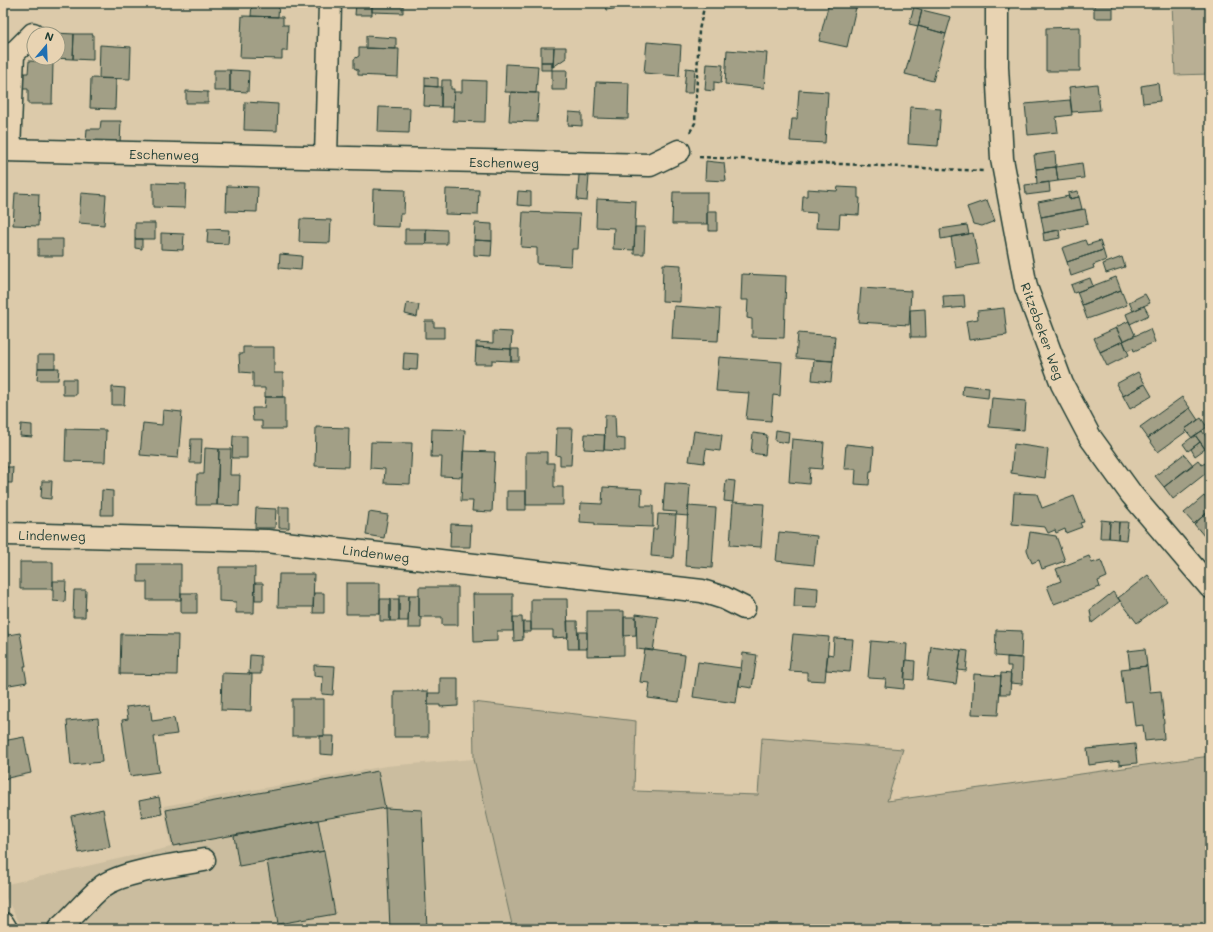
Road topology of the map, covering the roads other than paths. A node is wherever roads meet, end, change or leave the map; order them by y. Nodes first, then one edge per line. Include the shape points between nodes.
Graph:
1 (330, 3) edge
2 (997, 3) edge
3 (26, 41) edge
4 (6, 150) edge
5 (680, 150) road end
6 (326, 157) junction
7 (3, 533) edge
8 (1210, 587) edge
9 (744, 608) dead end
10 (204, 860) dead end
11 (3, 924) edge
12 (6, 929) edge
13 (59, 929) edge

1 - 6 street
2 - 8 street, Ritzebeker Weg via 1004,172 1026,287 1062,384 1090,437 1132,496
3 - 4 street via 13,54
4 - 6 street, Eschenweg
5 - 6 street, Eschenweg via 650,165
7 - 9 street, Lindenweg via 267,541 702,591
10 - 13 street via 126,875 105,885
11 - 12 street

